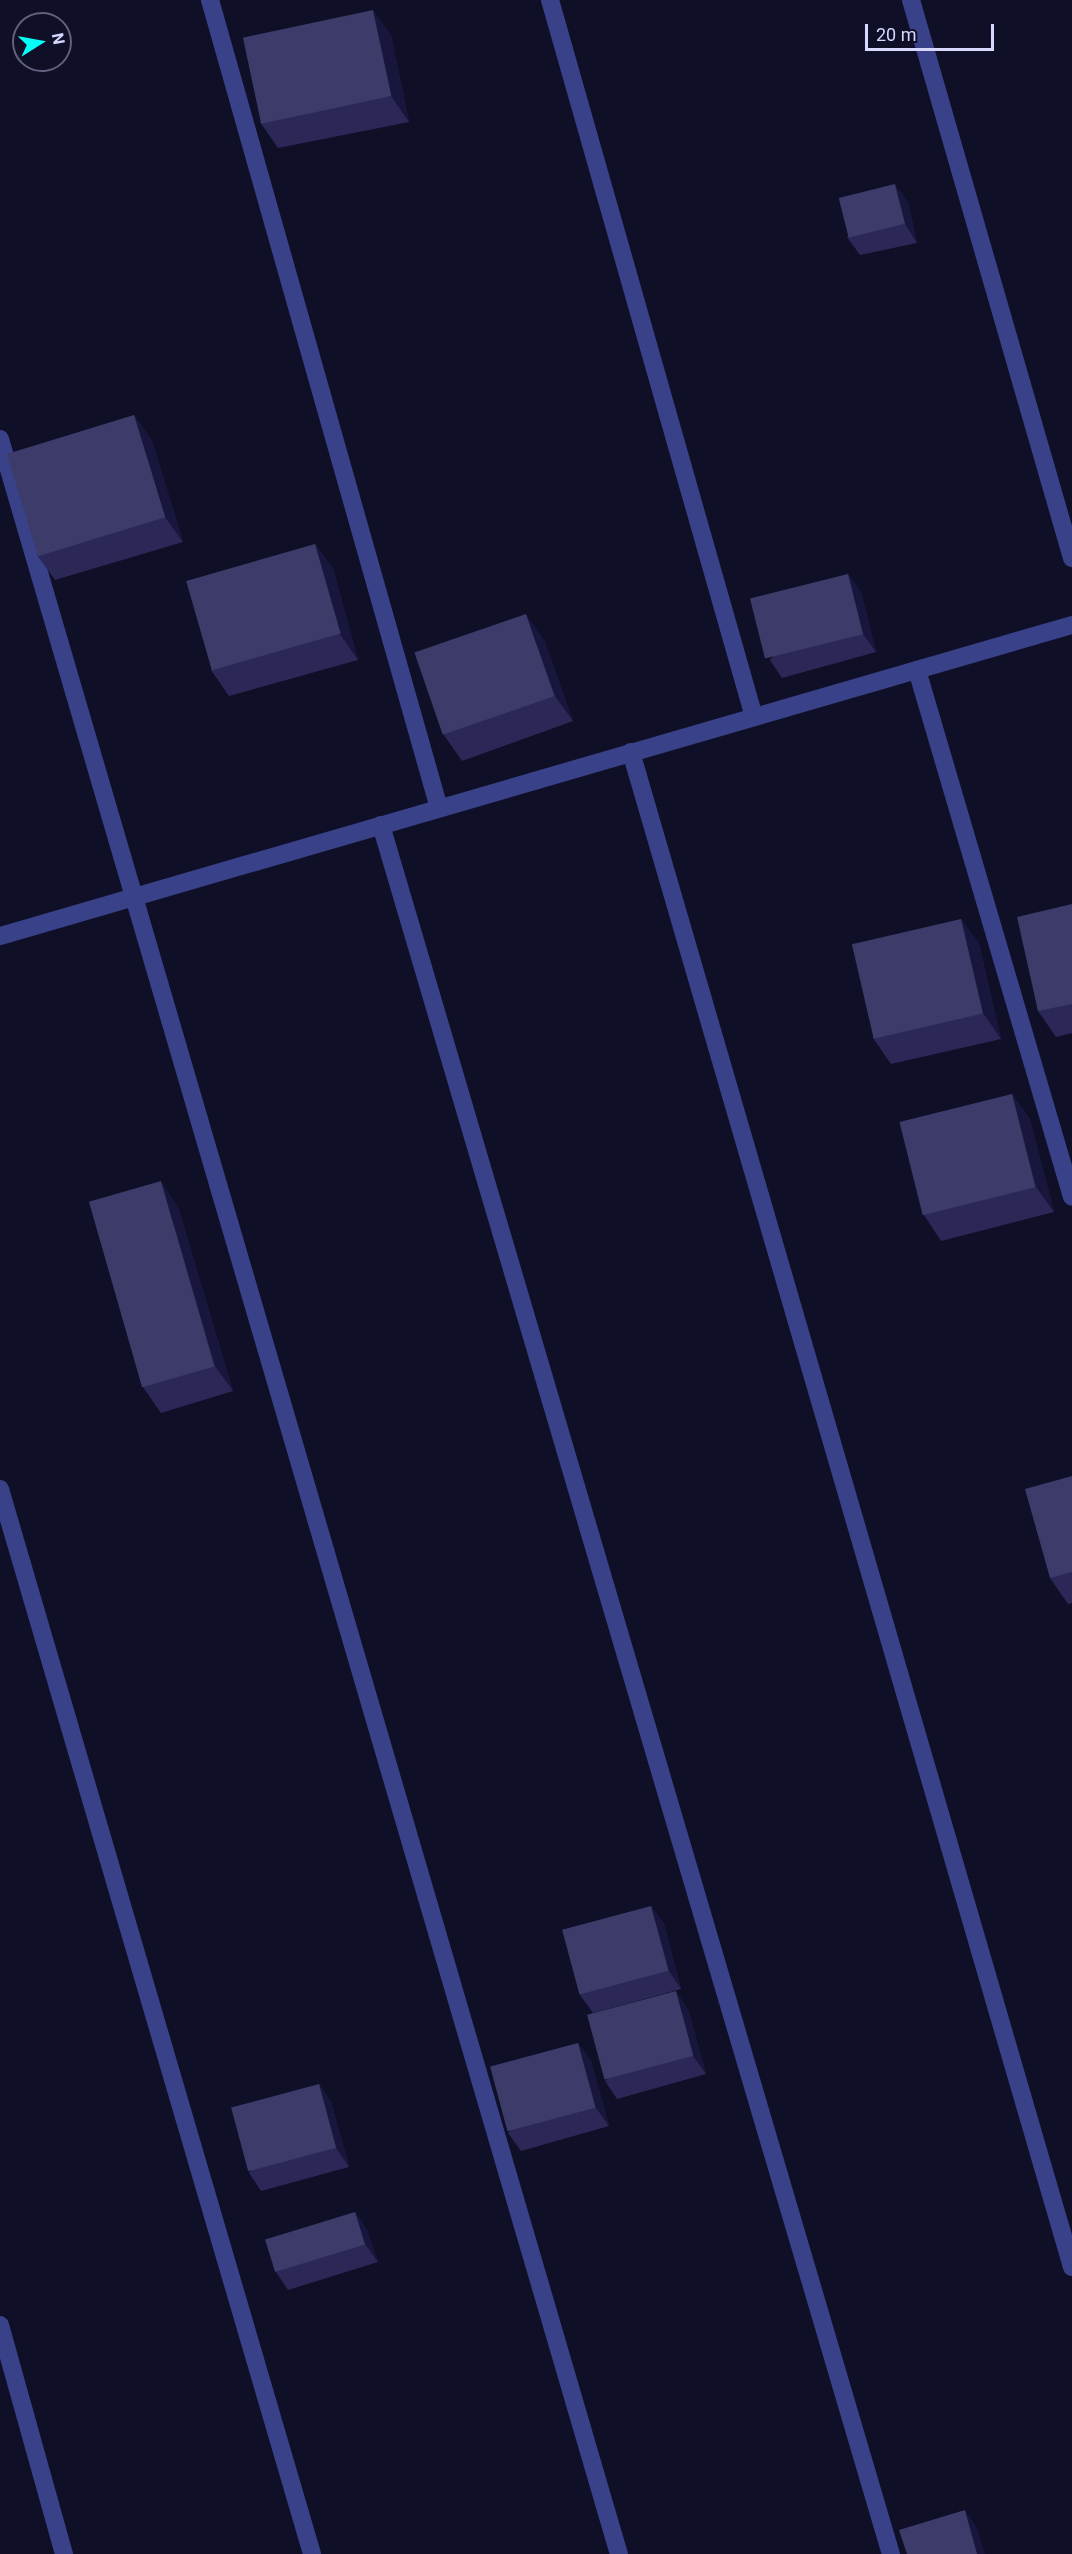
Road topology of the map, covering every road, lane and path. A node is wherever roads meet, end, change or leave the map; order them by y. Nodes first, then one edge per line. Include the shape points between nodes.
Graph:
1 (210, 0) edge
2 (550, 0) edge
3 (911, 0) edge
4 (0, 439) edge
5 (1072, 558) edge
6 (1072, 625) edge
7 (917, 670) junction
8 (754, 717) junction
9 (631, 752) junction
10 (440, 808) junction
11 (381, 825) junction
12 (134, 897) junction
13 (0, 936) edge
14 (1072, 1197) edge
15 (0, 1489) edge
16 (1072, 2267) edge
17 (0, 2325) edge
18 (64, 2554) edge
19 (312, 2554) edge
20 (619, 2554) edge
21 (891, 2554) edge

1 - 10 street
2 - 8 street
3 - 5 street
4 - 12 street
6 - 7 street
7 - 8 street
7 - 14 street
8 - 9 street
9 - 10 street
9 - 16 street
10 - 11 street
11 - 12 street
11 - 21 street
12 - 13 street
12 - 20 street
15 - 19 street
17 - 18 street

